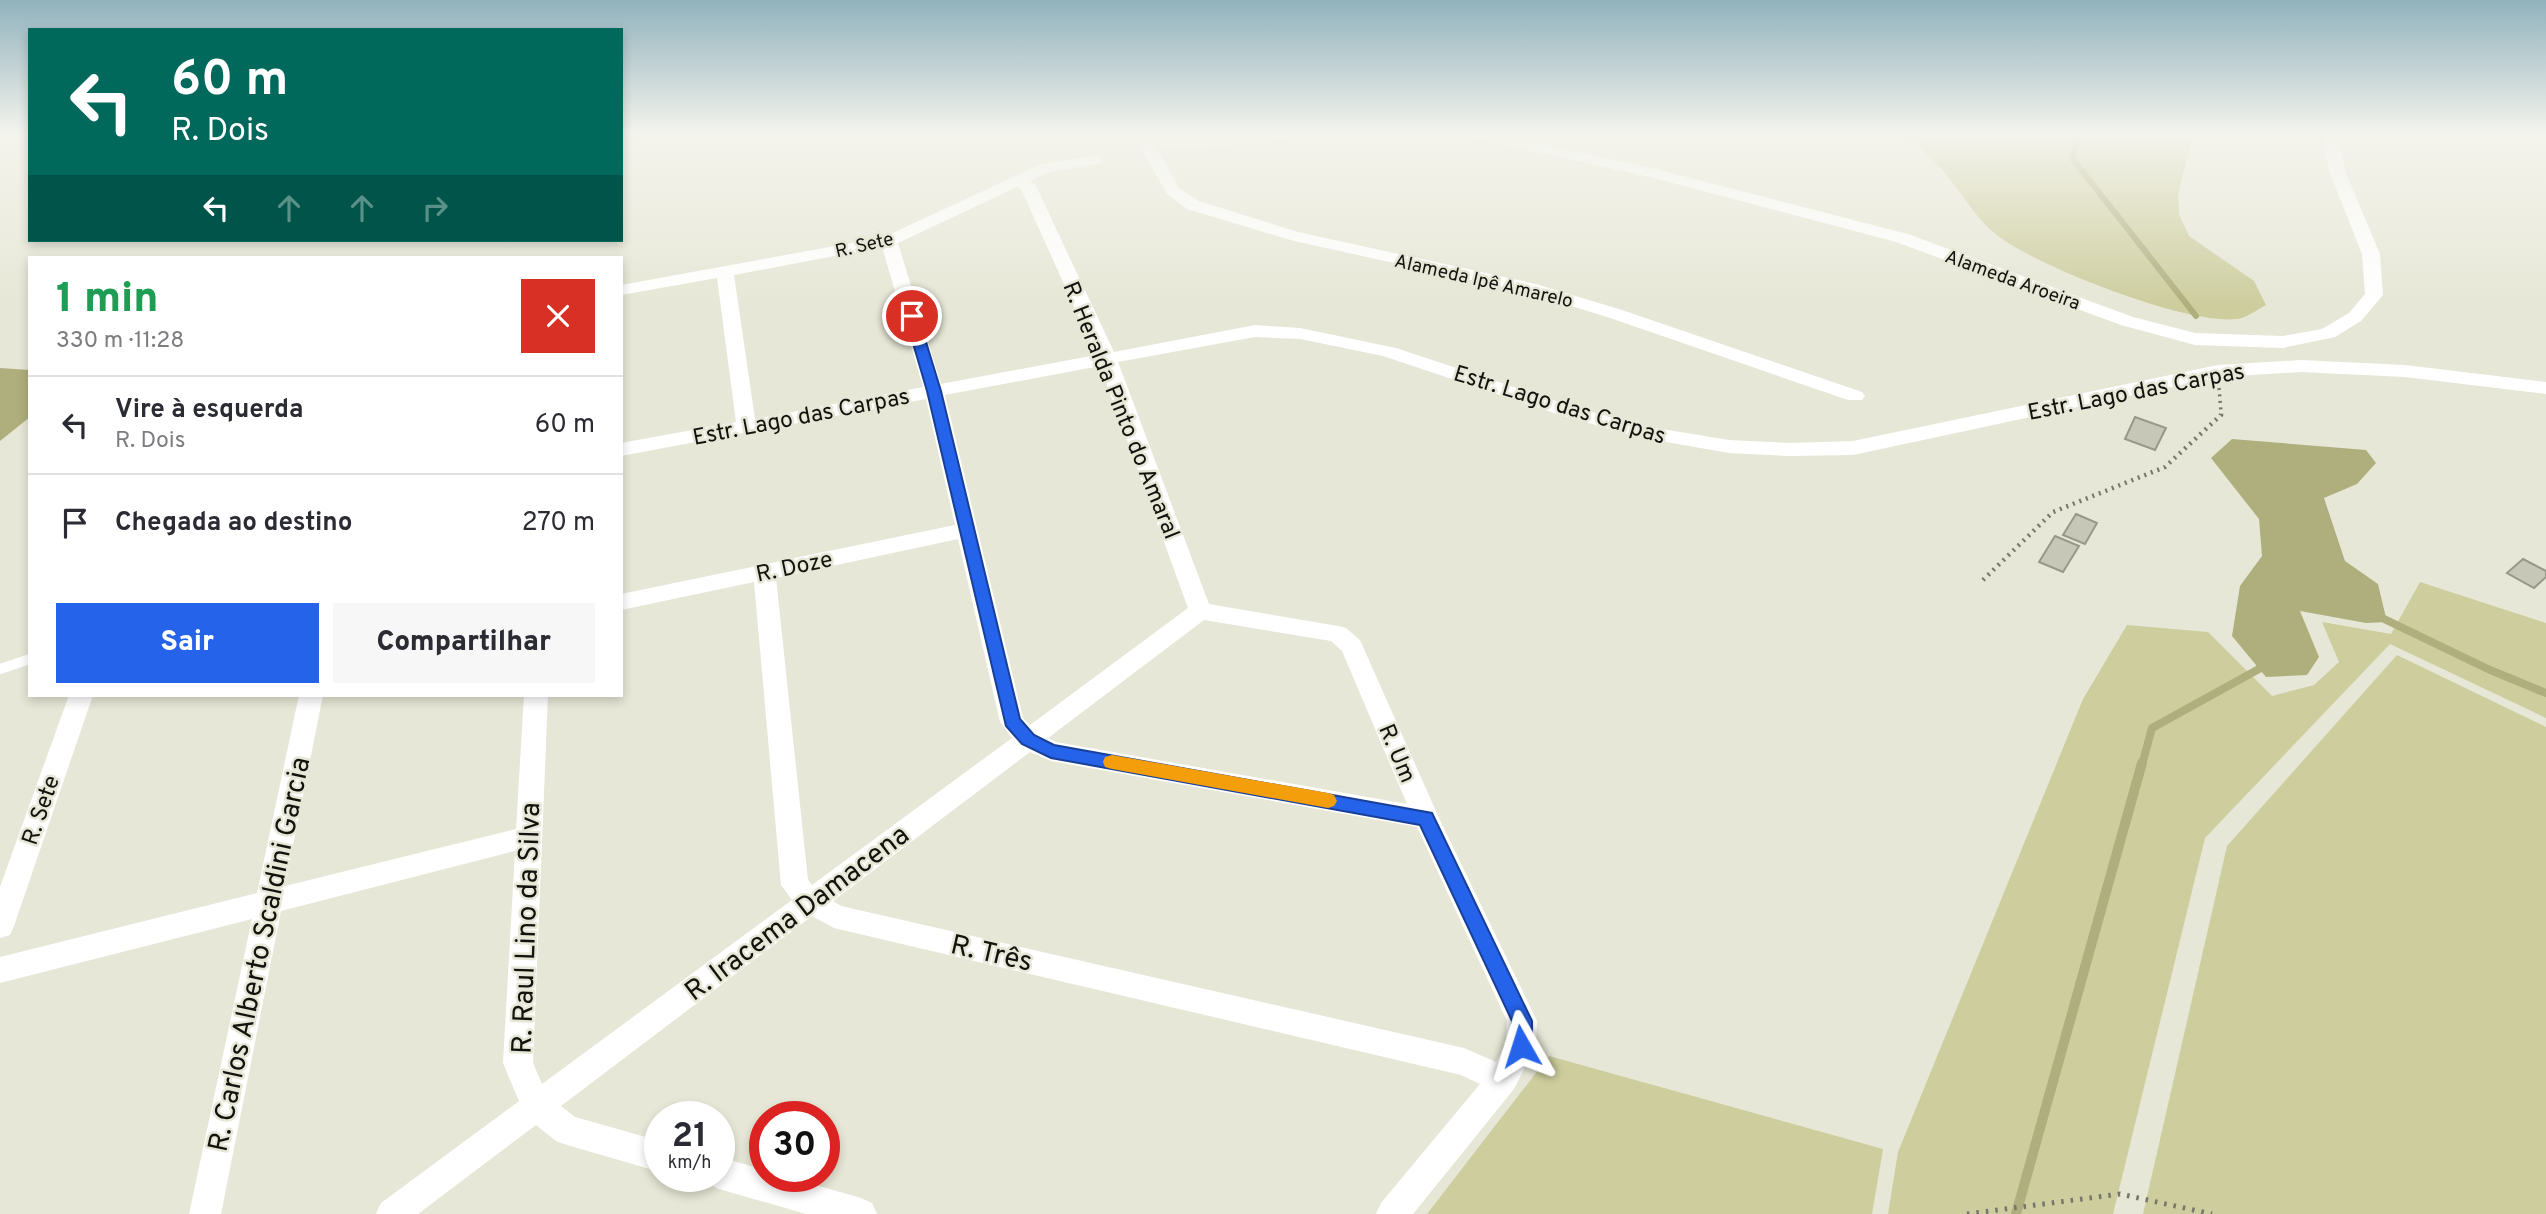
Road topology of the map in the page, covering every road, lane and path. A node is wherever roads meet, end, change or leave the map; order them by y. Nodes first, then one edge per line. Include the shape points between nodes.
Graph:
1 (991, 192) edge
2 (1031, 192) edge
3 (1174, 192) edge
4 (1728, 192) edge
5 (2346, 192) edge
6 (890, 241) junction
7 (725, 271) junction
8 (623, 290) edge
9 (1107, 358) junction
10 (2218, 371) junction
11 (2546, 388) edge
12 (934, 391) junction
13 (1855, 396) dead end
14 (746, 426) junction
15 (623, 450) edge
16 (966, 530) junction
17 (764, 573) junction
18 (1983, 580) dead end
19 (623, 602) edge
20 (1200, 611) junction
21 (28, 660) edge
22 (0, 669) edge
23 (80, 697) edge
24 (311, 697) edge
25 (536, 697) edge
26 (1028, 739) junction
27 (1426, 818) junction
28 (528, 837) junction
29 (811, 901) junction
30 (268, 902) junction
31 (0, 926) edge
32 (0, 970) edge
33 (1503, 1079) junction
34 (536, 1106) junction
35 (644, 1152) edge
36 (735, 1178) edge
37 (205, 1214) edge
38 (392, 1214) edge
39 (862, 1214) edge
40 (1392, 1214) edge
41 (1968, 1214) edge
42 (2212, 1214) edge

1 - 6 street, R. Sete
2 - 9 street, R. Heralda Pinto do Amaral
3 - 13 street, Alameda Ipê Amarelo via 1193,205 1294,236 1530,288
4 - 5 street, Alameda Aroeira via 1902,238 2026,286 2161,330 2195,339 2283,342 2328,333 2355,317 2374,295 2371,254
6 - 7 street, R. Sete
6 - 12 street
7 - 8 street, R. Sete
7 - 14 street
9 - 10 street, Estr. Lago das Carpas via 1255,331 1319,335 1403,356 1606,423 1741,449 1805,452 1908,439
9 - 12 street, Estr. Lago das Carpas
9 - 20 street, R. Heralda Pinto do Amaral
10 - 11 street, Estr. Lago das Carpas via 2301,366 2405,371
10 - 18 path via 2221,415 2165,467 2053,512
12 - 14 street, Estr. Lago das Carpas
12 - 16 street
14 - 15 street, Estr. Lago das Carpas
16 - 17 street, R. Doze
16 - 26 street via 1012,722
17 - 19 street, R. Doze
17 - 29 street, R. Três via 795,885
20 - 26 street, R. Iracema Damacena
20 - 27 street, R. Um via 1338,634 1347,640
21 - 22 lane
23 - 31 street, R. Sete
24 - 30 street, R. Carlos Alberto Scaldini Garcia
25 - 28 street, R. Raul Lino da Silva
26 - 27 street via 1051,751
26 - 29 street, R. Iracema Damacena
27 - 33 street, R. Um via 1522,1021 1521,1046
28 - 30 street
28 - 34 street, R. Raul Lino da Silva via 518,1063
29 - 33 street, R. Três via 834,916 1464,1062
29 - 34 street, R. Iracema Damacena
30 - 32 street
30 - 37 street, R. Carlos Alberto Scaldini Garcia
33 - 40 street, R. Um
34 - 35 street, R. Raul Lino da Silva via 567,1130
34 - 38 street, R. Iracema Damacena
36 - 39 street
41 - 42 path via 2120,1194

